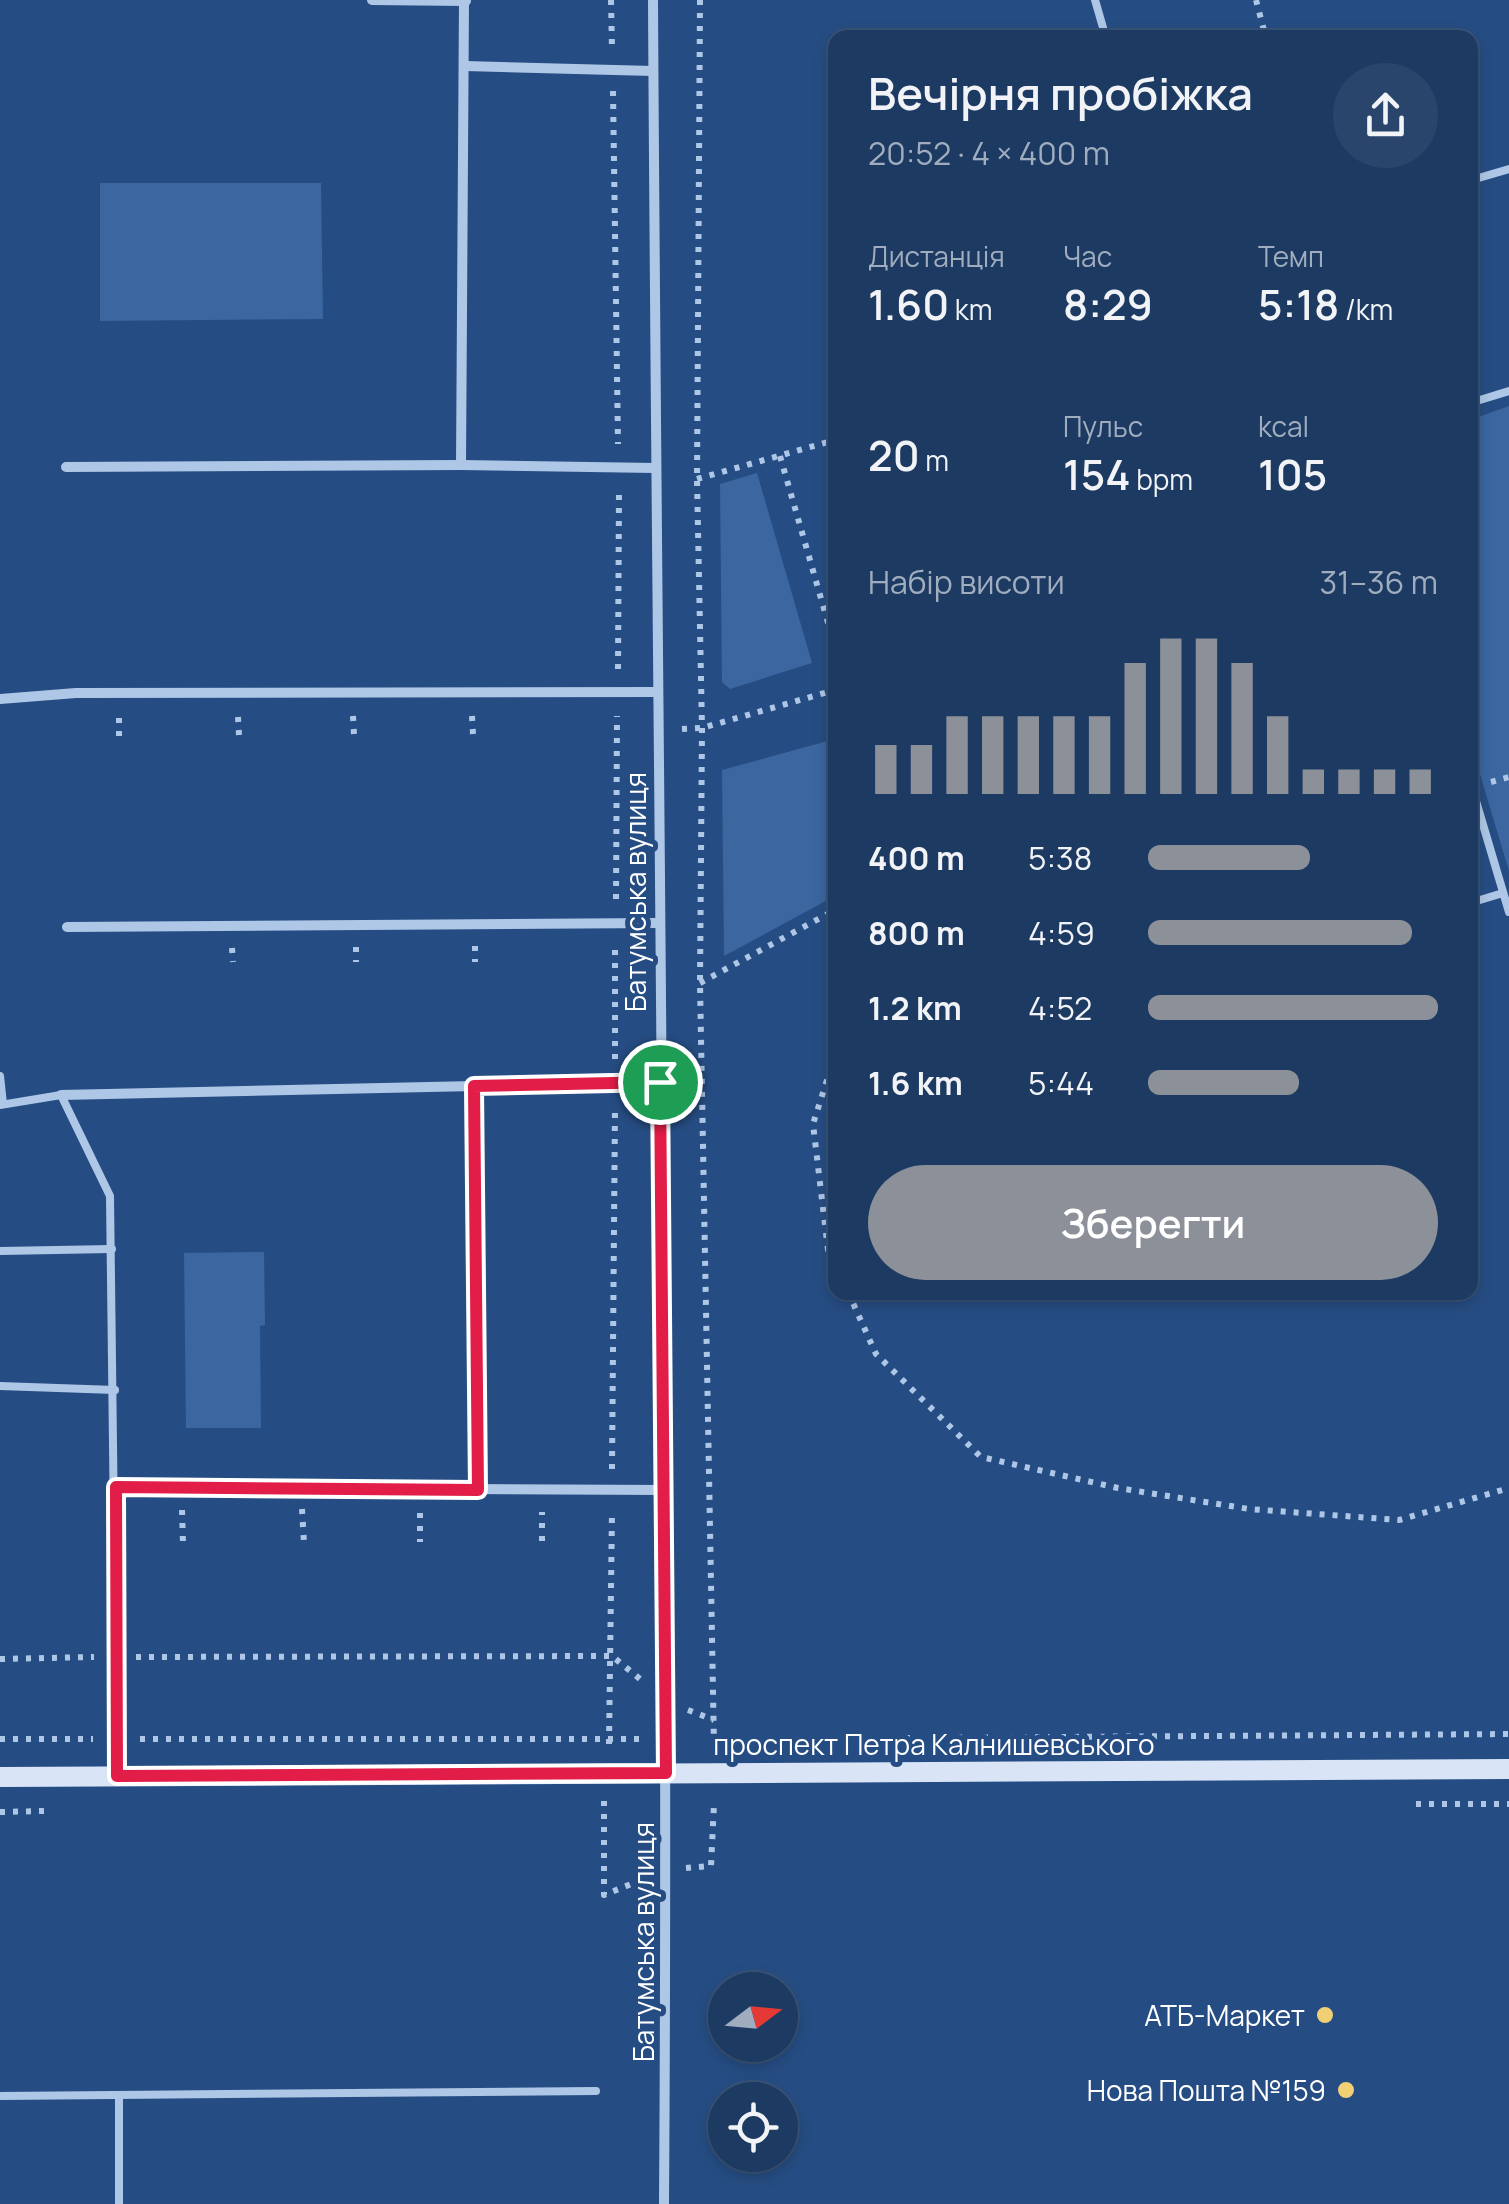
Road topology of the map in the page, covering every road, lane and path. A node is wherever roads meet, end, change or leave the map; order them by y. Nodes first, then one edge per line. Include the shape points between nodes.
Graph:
1 (372, 0) edge
2 (465, 0) edge
3 (653, 0) edge
4 (700, 0) edge
5 (1096, 0) edge
6 (1256, 0) edge
7 (1104, 30) edge
8 (1264, 30) edge
9 (465, 66) junction
10 (653, 70) junction
11 (1509, 169) edge
12 (1478, 178) edge
13 (1509, 391) edge
14 (1478, 401) edge
15 (828, 442) edge
16 (780, 456) junction
17 (461, 465) junction
18 (66, 467) dead end
19 (655, 468) junction
20 (697, 480) junction
21 (828, 623) edge
22 (656, 692) junction
23 (828, 692) edge
24 (0, 699) edge
25 (702, 728) junction
26 (657, 730) junction
27 (1478, 808) edge
28 (1503, 893) junction
29 (1478, 901) edge
30 (1509, 912) edge
31 (828, 914) edge
32 (658, 923) junction
33 (67, 927) dead end
34 (700, 984) junction
35 (0, 1076) edge
36 (828, 1077) edge
37 (660, 1082) junction
38 (474, 1086) junction
39 (61, 1095) junction
40 (2, 1104) edge
41 (112, 1250) junction
42 (828, 1250) edge
43 (0, 1251) edge
44 (852, 1300) edge
45 (0, 1386) edge
46 (114, 1390) junction
47 (116, 1487) junction
48 (1509, 1488) edge
49 (478, 1490) junction
50 (664, 1490) junction
51 (612, 1656) dead end
52 (116, 1657) junction
53 (0, 1658) edge
54 (714, 1720) dead end
55 (1509, 1734) edge
56 (893, 1738) dead end
57 (0, 1739) edge
58 (116, 1739) junction
59 (665, 1739) junction
60 (714, 1739) dead end
61 (1509, 1769) edge
62 (666, 1773) junction
63 (117, 1776) junction
64 (0, 1777) edge
65 (596, 2091) dead end
66 (0, 2096) edge
67 (119, 2096) junction
68 (120, 2204) edge
69 (664, 2204) edge

1 - 2 street
2 - 9 street
3 - 10 street, Батумська вулиця
4 - 20 path
5 - 7 lane
6 - 8 path
9 - 10 street
9 - 17 street
10 - 19 street, Батумська вулиця
11 - 12 lane
13 - 14 lane
15 - 16 path
16 - 20 path
16 - 21 path
17 - 18 street
17 - 19 street
19 - 22 street, Батумська вулиця
20 - 25 path
22 - 24 street via 76,693
22 - 26 street, Батумська вулиця
23 - 25 path
25 - 26 path
25 - 34 path
26 - 32 street, Батумська вулиця
27 - 28 lane
28 - 29 lane
28 - 30 lane
31 - 34 path
32 - 33 street
32 - 37 street, Батумська вулиця
34 - 54 path
35 - 40 lane
36 - 42 path via 813,1124
37 - 38 street
37 - 50 street, Батумська вулиця
38 - 39 street
38 - 49 street
39 - 40 lane
39 - 41 lane via 110,1196
41 - 43 lane
41 - 46 lane
44 - 48 path via 876,1354 980,1457 1249,1510 1399,1520
45 - 46 lane
46 - 47 lane
47 - 49 street
47 - 52 lane
49 - 50 street
50 - 59 street, Батумська вулиця
51 - 52 path
52 - 53 path
52 - 58 lane
55 - 56 path
57 - 58 path
58 - 59 path
58 - 63 lane
59 - 60 path
59 - 62 street, Батумська вулиця
61 - 62 street, проспект Петра Калнишевського
62 - 63 street, проспект Петра Калнишевського
62 - 69 street, Батумська вулиця
63 - 64 street, проспект Петра Калнишевського
65 - 67 lane
66 - 67 lane
67 - 68 lane

